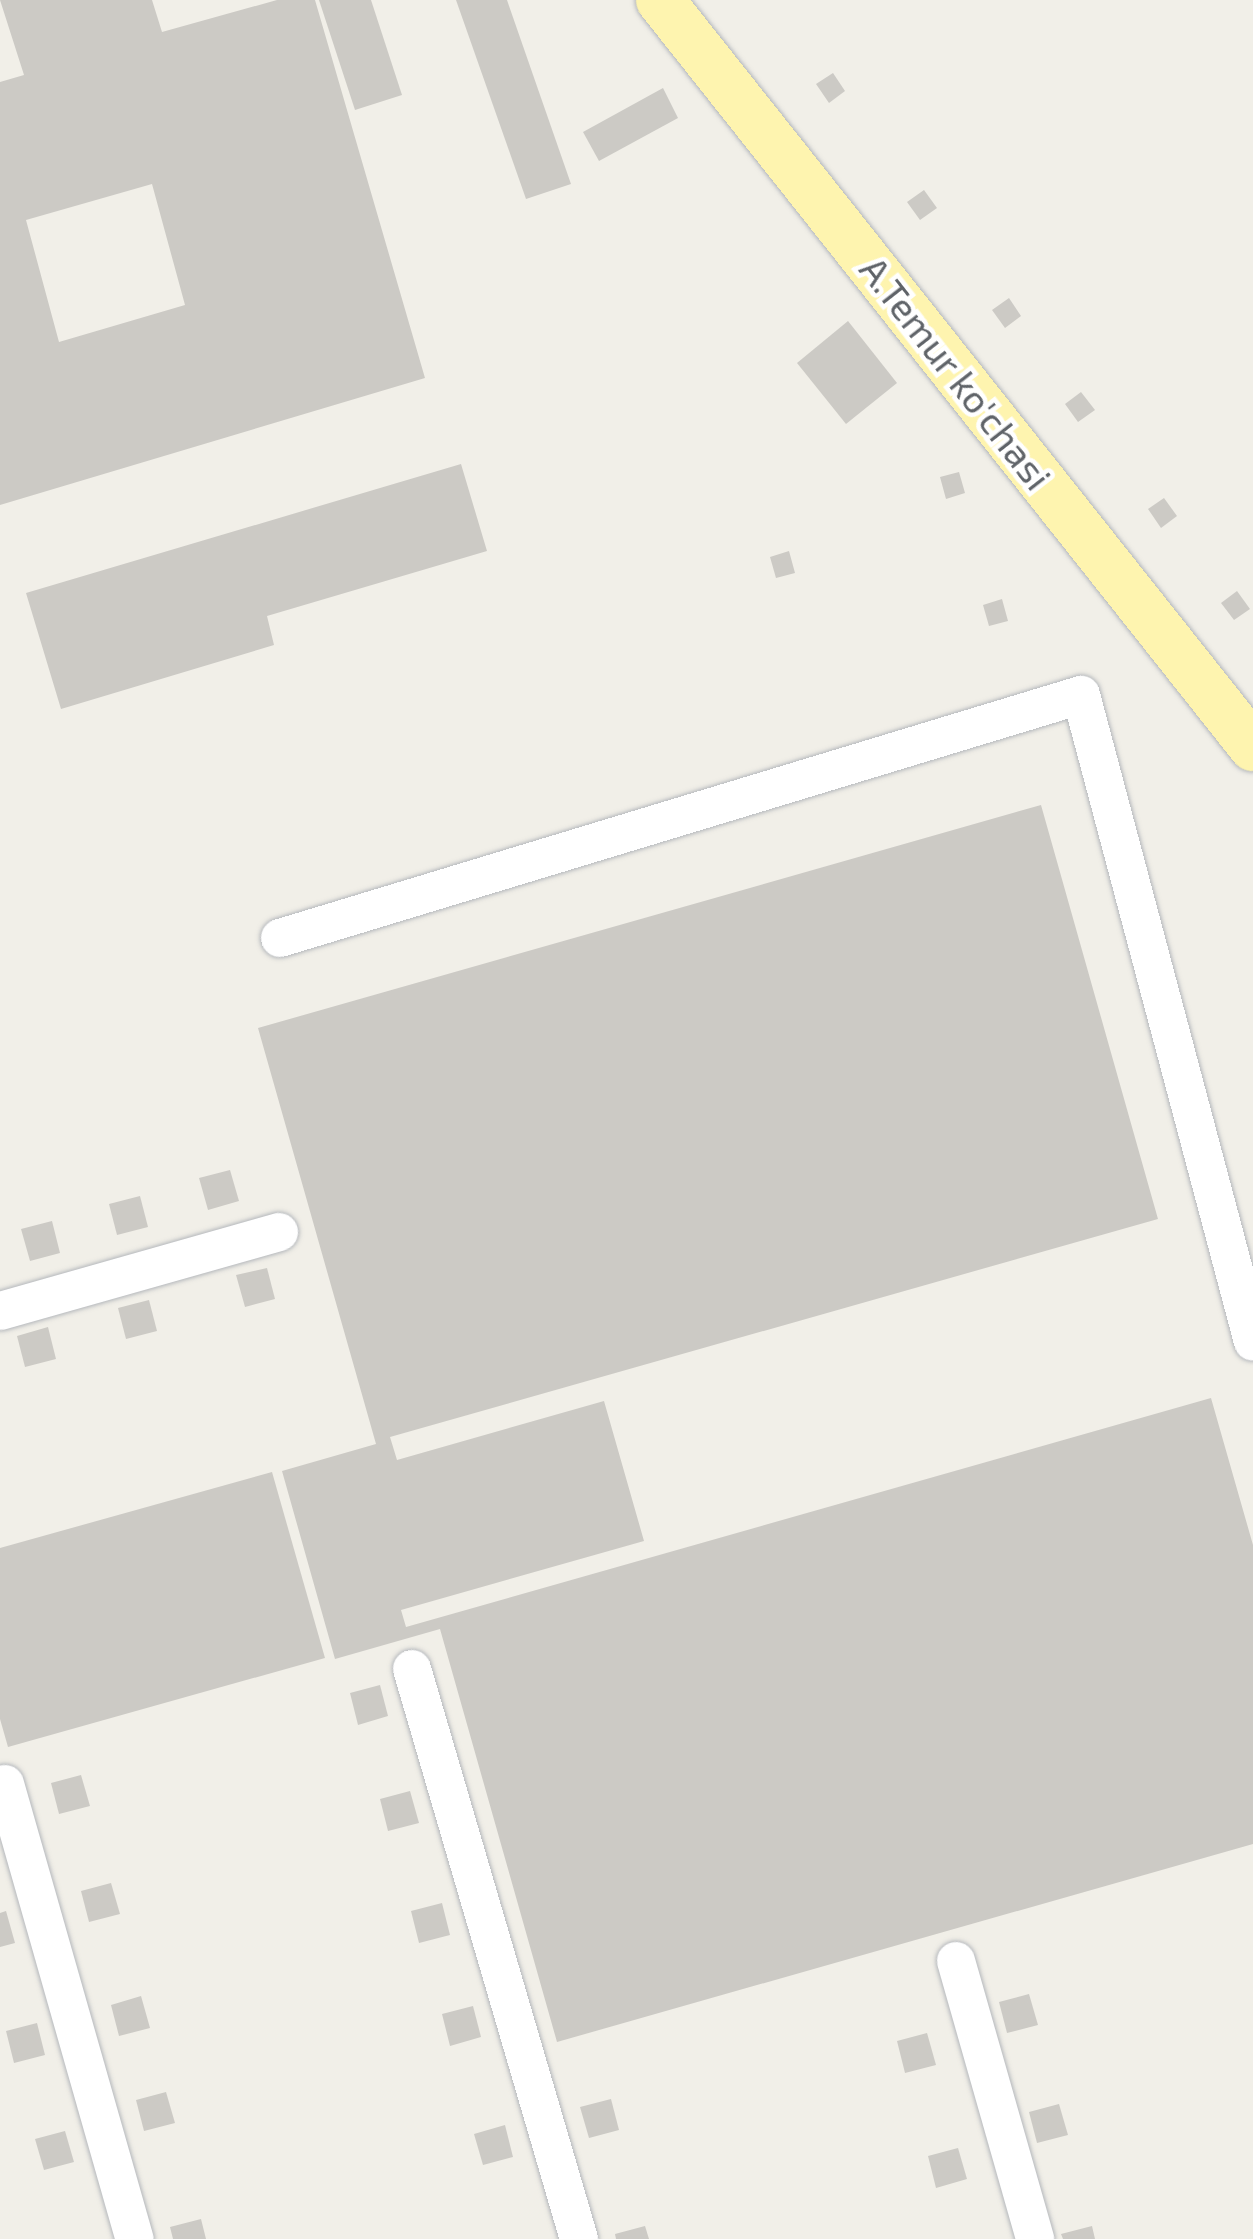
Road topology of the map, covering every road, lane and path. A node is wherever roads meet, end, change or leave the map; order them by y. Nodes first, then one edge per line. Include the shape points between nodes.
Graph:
1 (660, 0) edge
2 (1253, 746) edge
3 (280, 938) dead end
4 (278, 1232) dead end
5 (0, 1312) edge
6 (1253, 1342) edge
7 (412, 1669) dead end
8 (5, 1784) dead end
9 (956, 1961) dead end
10 (135, 2239) edge
11 (579, 2239) edge
12 (1035, 2239) edge

1 - 2 main road, A.Temur ko'chasi
3 - 6 street via 1081,696
4 - 5 street
7 - 11 street
8 - 10 street
9 - 12 street

